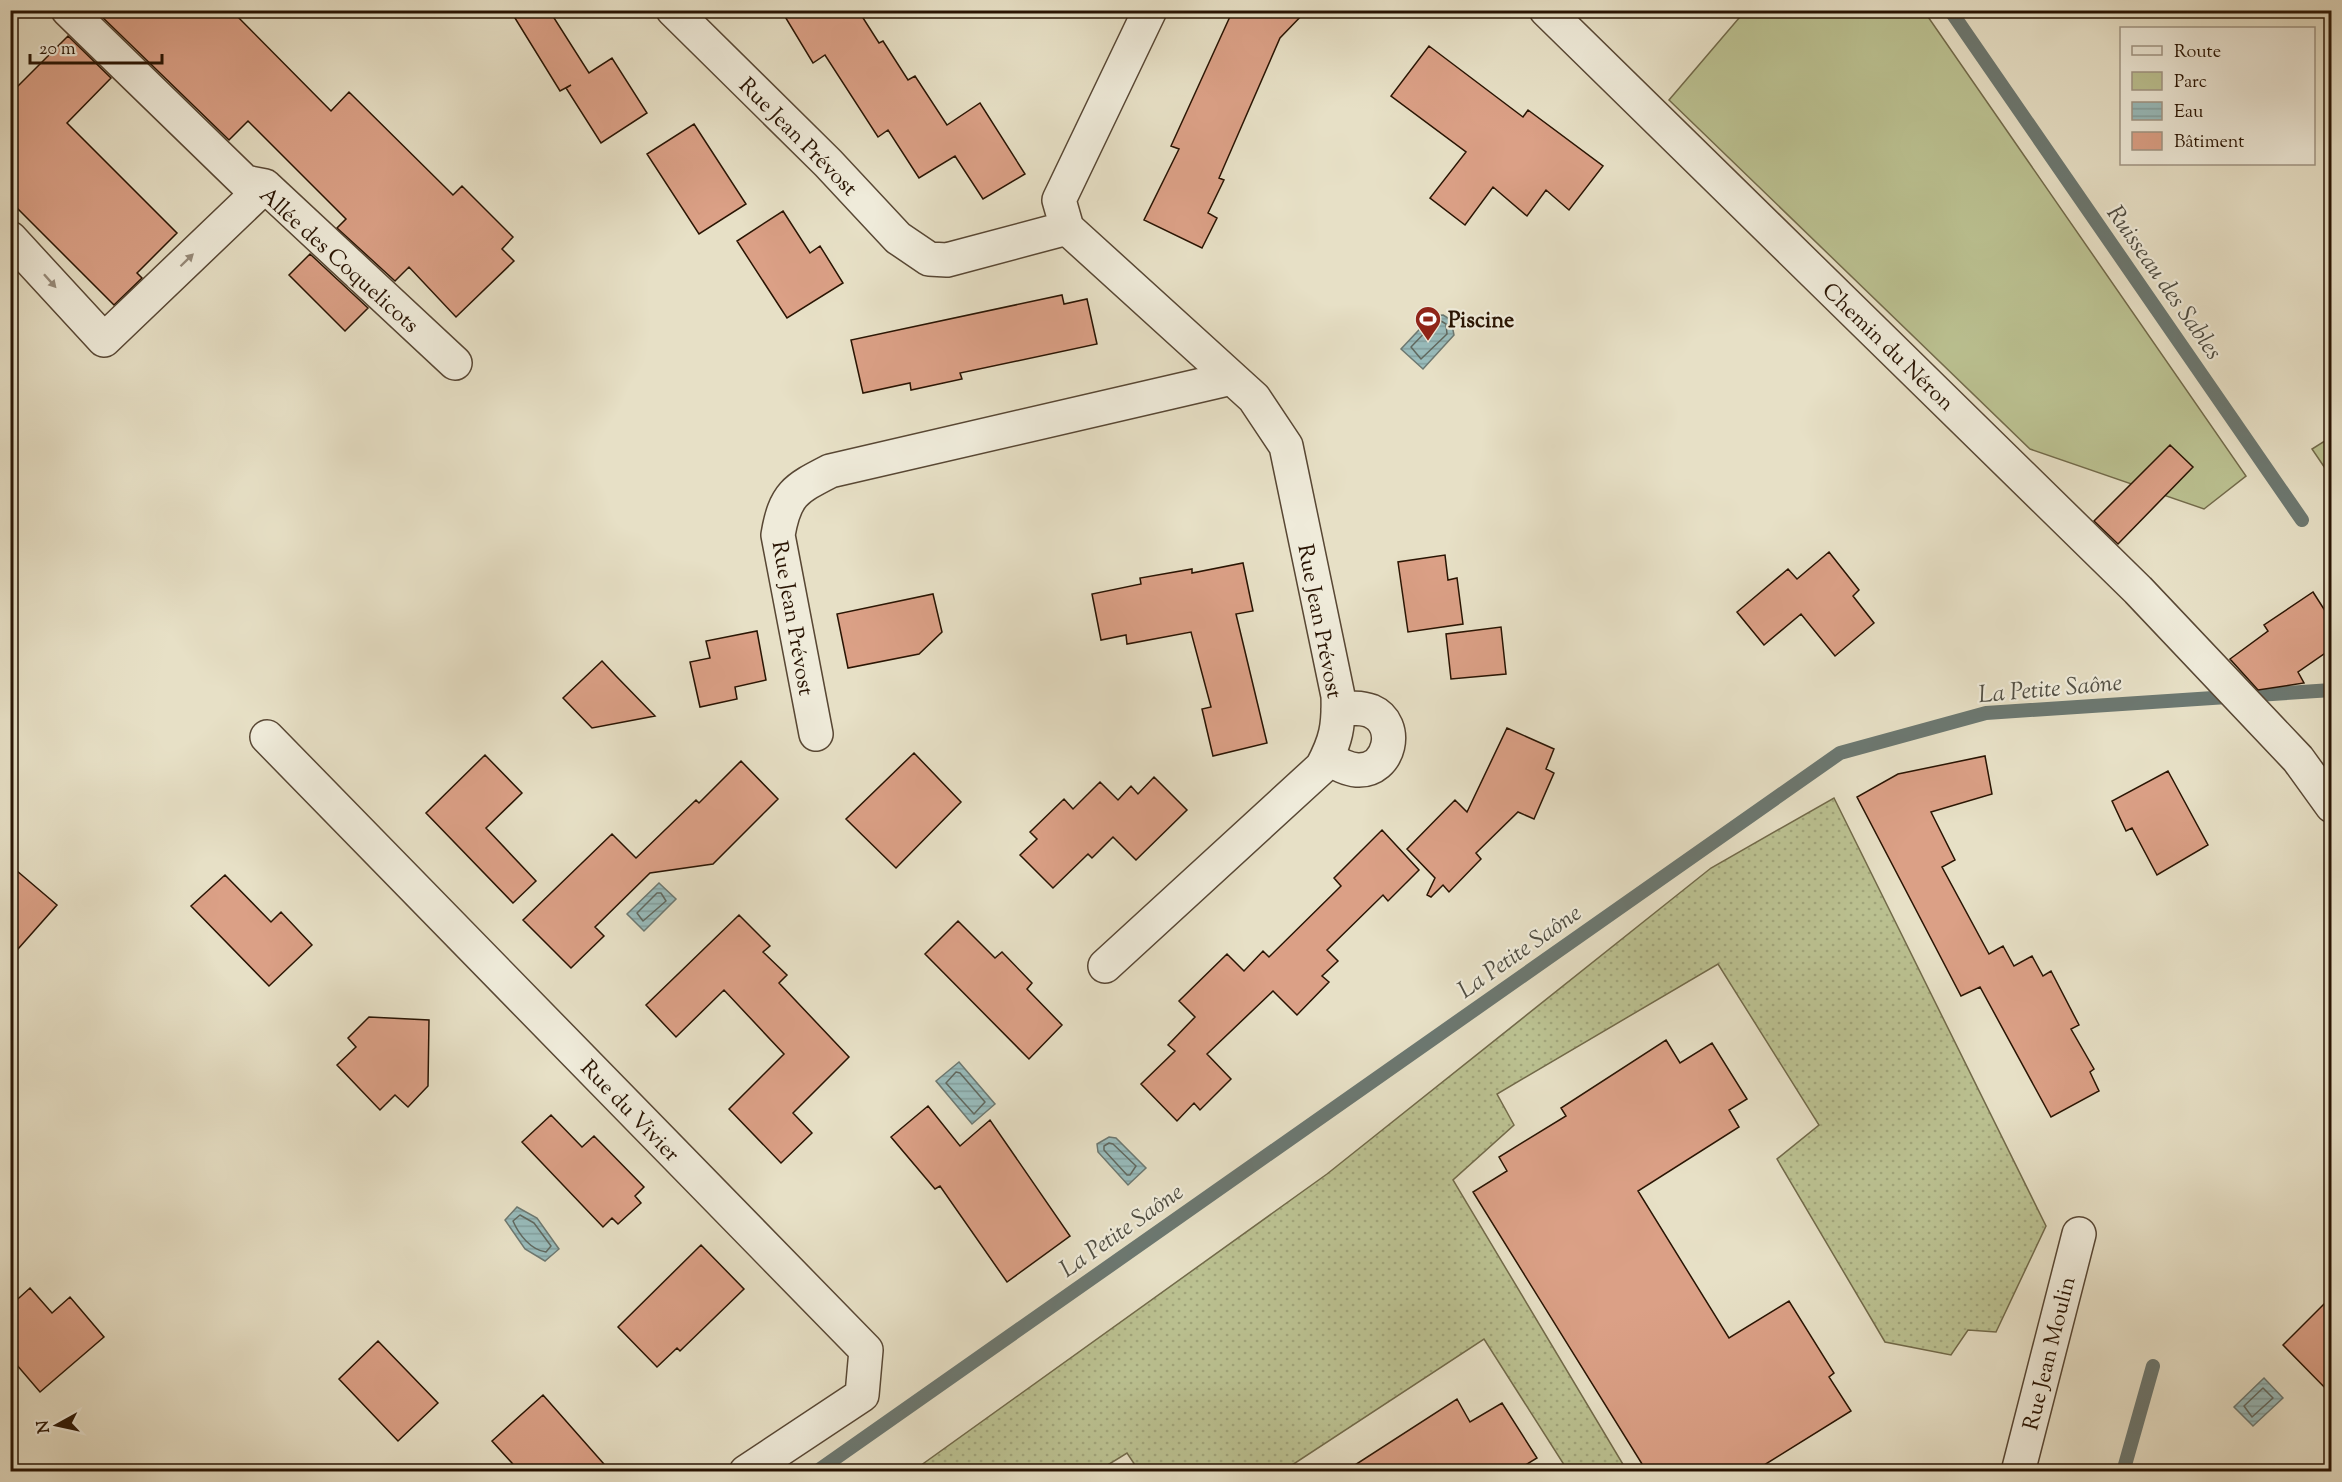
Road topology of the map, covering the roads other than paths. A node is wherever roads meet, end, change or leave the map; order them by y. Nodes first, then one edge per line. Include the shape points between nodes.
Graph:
1 (68, 10) edge
2 (673, 10) edge
3 (1150, 10) edge
4 (1546, 10) edge
5 (265, 186) junction
6 (1067, 228) junction
7 (10, 238) edge
8 (455, 363) dead end
9 (1232, 378) junction
10 (1338, 709) junction
11 (816, 734) dead end
12 (267, 737) dead end
13 (1327, 758) junction
14 (2331, 806) edge
15 (1105, 966) dead end
16 (2079, 1234) dead end
17 (746, 1472) edge
18 (2018, 1472) edge

1 - 5 street, Allée des Coquelicots via 245,182
2 - 6 street, Rue Jean Prévost via 898,238 929,259 947,260
3 - 6 street via 1059,200
4 - 14 street, Chemin du Néron via 2138,590 2298,759
7 -> 5 street via 104,340
5 - 8 street, Allée des Coquelicots
6 - 9 street, Rue Jean Prévost
9 - 10 street, Rue Jean Prévost via 1254,398 1286,446
9 - 11 street, Rue Jean Prévost via 830,471 800,487 782,509 778,535
10 - 13 street, Rue Jean Prévost via 1334,744
10 - 13 street via 1372,712 1383,721 1390,738 1385,754 1373,765 1359,770
12 - 17 street, Rue du Vivier via 867,1350 862,1395
13 - 15 street, Rue Jean Prévost via 1322,767
16 - 18 street, Rue Jean Moulin

